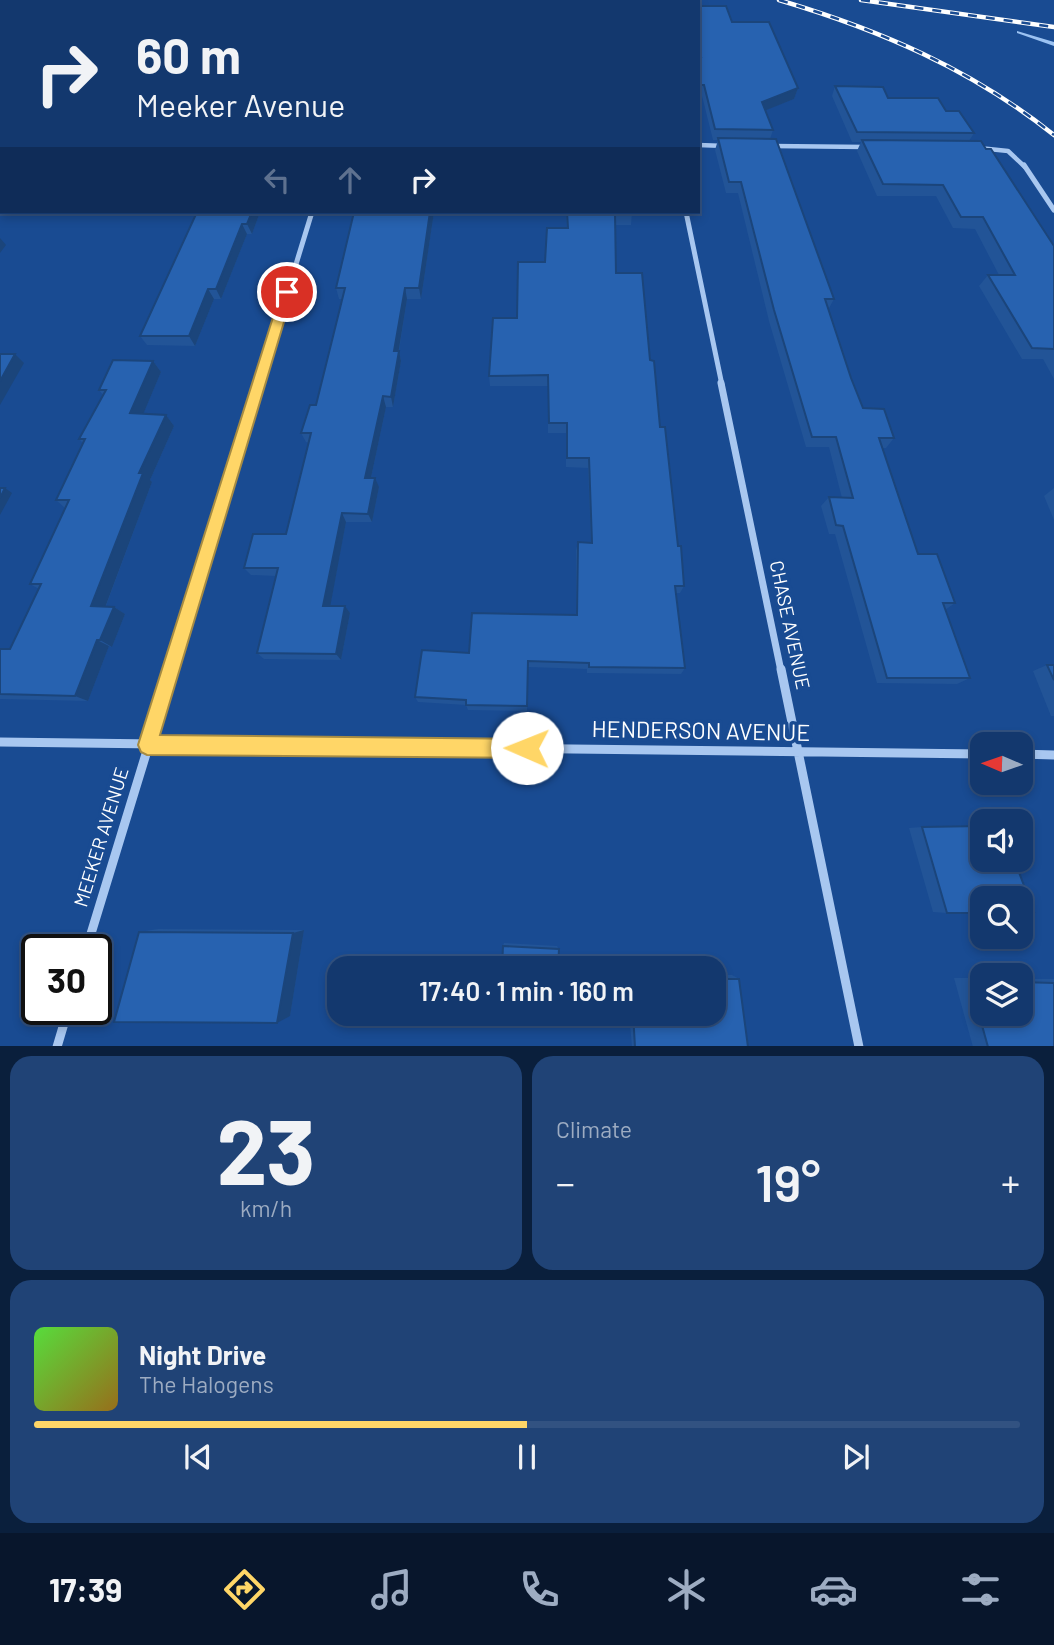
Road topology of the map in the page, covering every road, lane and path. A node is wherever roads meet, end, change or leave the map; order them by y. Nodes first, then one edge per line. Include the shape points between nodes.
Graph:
1 (700, 145) edge
2 (740, 146) edge
3 (767, 146) edge
4 (878, 147) edge
5 (975, 148) edge
6 (1054, 210) edge
7 (311, 214) edge
8 (686, 214) edge
9 (0, 742) edge
10 (147, 745) junction
11 (798, 751) junction
12 (970, 754) edge
13 (1033, 754) edge
14 (1054, 755) edge
15 (91, 934) edge
16 (63, 1025) edge
17 (57, 1046) edge
18 (859, 1046) edge

1 - 2 street
3 - 4 street
5 - 6 street via 1008,151 1021,161
7 - 10 street, MEEKER AVENUE
8 - 11 street, CHASE AVENUE
9 - 10 street, HENDERSON AVENUE
10 - 11 street, HENDERSON AVENUE
10 - 15 street, MEEKER AVENUE
11 - 12 street, HENDERSON AVENUE
11 - 18 street, CHASE AVENUE
13 - 14 street
16 - 17 street

